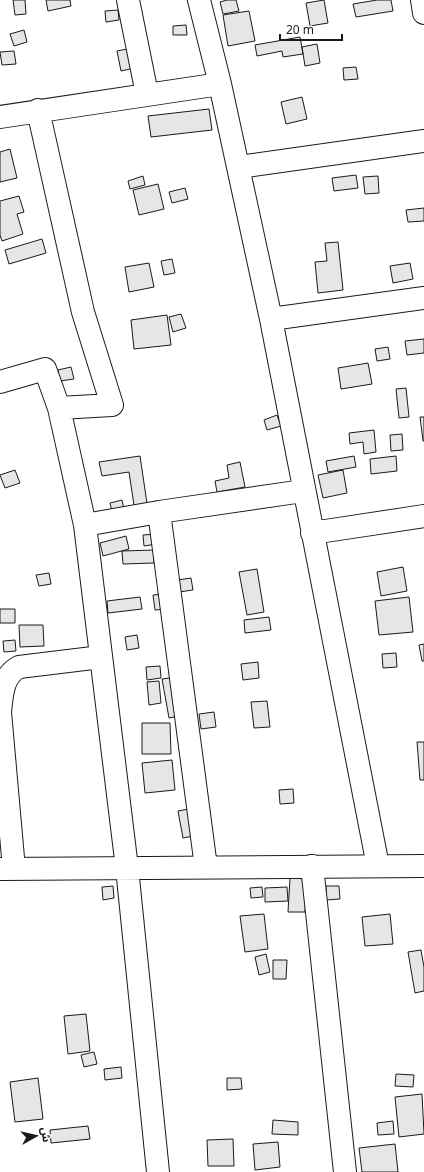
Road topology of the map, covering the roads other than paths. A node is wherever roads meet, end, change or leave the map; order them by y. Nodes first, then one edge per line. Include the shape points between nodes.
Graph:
1 (128, 0) edge
2 (199, 0) edge
3 (422, 0) edge
4 (424, 13) edge
5 (220, 84) junction
6 (147, 94) junction
7 (38, 110) junction
8 (0, 117) edge
9 (424, 141) edge
10 (239, 167) junction
11 (424, 298) edge
12 (271, 319) junction
13 (0, 382) edge
14 (59, 408) junction
15 (304, 491) junction
16 (159, 512) junction
17 (424, 516) edge
18 (85, 525) junction
19 (312, 533) junction
20 (101, 657) junction
21 (312, 866) junction
22 (378, 866) junction
23 (424, 866) edge
24 (206, 867) junction
25 (127, 868) junction
26 (7, 869) edge
27 (158, 1172) edge
28 (345, 1172) edge

1 - 6 street
2 - 5 street
3 - 4 street
5 - 6 street
5 - 10 street
6 - 7 street
7 - 8 street
7 - 14 street via 83,312 112,405
9 - 10 street
10 - 12 street
11 - 12 street
12 - 15 street
13 - 14 street via 44,369
14 - 18 street
15 - 16 street
15 - 19 street
16 - 18 street
16 - 24 street
17 - 19 street
18 - 20 street
19 - 22 street
20 - 25 street
20 - 26 street via 19,667 11,671 6,679 0,712
21 - 22 street
21 - 24 street
21 - 28 street
22 - 23 street
24 - 25 street
25 - 26 street
25 - 27 street

